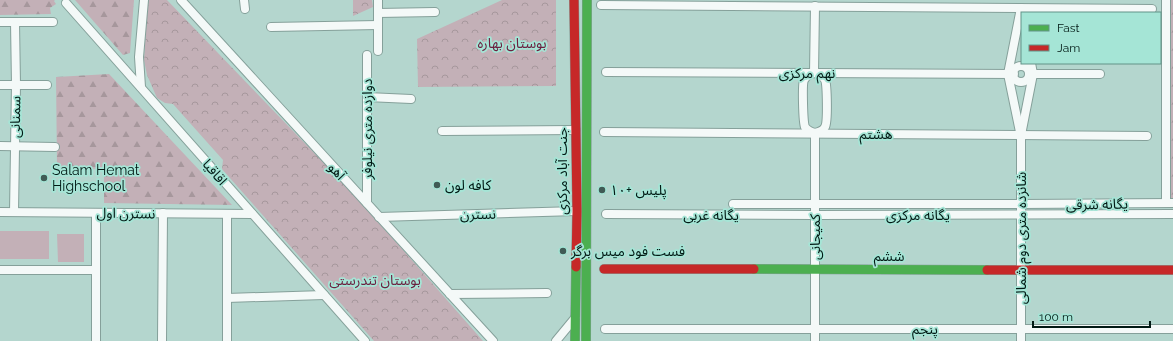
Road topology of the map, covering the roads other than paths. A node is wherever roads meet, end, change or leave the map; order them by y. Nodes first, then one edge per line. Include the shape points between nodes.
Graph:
1 (144, 0) edge
2 (181, 0) edge
3 (244, 0) edge
4 (378, 0) edge
5 (574, 0) edge
6 (587, 0) edge
7 (1166, 0) edge
8 (66, 3) dead end
9 (601, 5) dead end
10 (814, 6) junction
11 (1021, 7) edge
12 (245, 9) dead end
13 (1152, 9) dead end
14 (435, 12) dead end
15 (378, 13) junction
16 (0, 22) edge
17 (15, 22) junction
18 (54, 22) dead end
19 (378, 25) junction
20 (271, 27) dead end
21 (587, 30) junction
22 (575, 31) junction
23 (378, 51) dead end
24 (367, 55) dead end
25 (1031, 64) edge
26 (606, 72) dead end
27 (814, 73) junction
28 (1011, 74) junction
29 (1031, 74) junction
30 (1100, 74) dead end
31 (0, 85) edge
32 (16, 85) junction
33 (47, 85) dead end
34 (141, 87) junction
35 (367, 97) junction
36 (411, 99) dead end
37 (576, 130) junction
38 (442, 131) dead end
39 (604, 132) dead end
40 (815, 134) junction
41 (1021, 135) junction
42 (1147, 136) dead end
43 (0, 146) edge
44 (15, 146) junction
45 (55, 147) dead end
46 (367, 203) junction
47 (1169, 203) edge
48 (733, 204) dead end
49 (815, 204) junction
50 (1021, 204) junction
51 (577, 211) junction
52 (0, 212) edge
53 (14, 212) junction
54 (96, 213) junction
55 (163, 213) junction
56 (227, 214) junction
57 (252, 214) junction
58 (606, 214) dead end
59 (1021, 214) junction
60 (1173, 214) edge
61 (815, 215) junction
62 (379, 216) junction
63 (604, 269) dead end
64 (0, 270) edge
65 (96, 270) junction
66 (815, 270) junction
67 (1021, 270) junction
68 (1173, 270) edge
69 (547, 293) dead end
70 (450, 294) junction
71 (324, 295) junction
72 (227, 298) junction
73 (575, 318) junction
74 (605, 329) dead end
75 (815, 329) junction
76 (1021, 329) junction
77 (1173, 329) edge
78 (96, 341) edge
79 (162, 341) edge
80 (227, 341) edge
81 (364, 341) edge
82 (493, 341) edge
83 (556, 341) edge
84 (575, 341) edge
85 (586, 341) edge
86 (815, 341) edge
87 (1021, 341) edge

1 - 34 street via 139,57
2 - 46 street, آهو
3 - 12 street
4 - 15 street
5 - 22 main road, جنت آباد مرکزی
6 - 21 main road, جنت آباد مرکزی
7 - 47 street
8 - 34 street, اقاقیا
9 - 10 street
10 - 11 street
10 - 27 street
11 - 13 street
11 - 28 street, شانزده متری دوم شمالی
14 - 15 street
15 - 19 street
16 - 17 street
17 - 18 street
17 - 32 street, سمنانی
19 - 20 street
19 - 23 street
21 - 22 main road
21 - 85 main road, جنت آباد مرکزی
22 - 37 main road, جنت آباد مرکزی
24 - 35 street, دوازده متری نیلوفر
25 - 29 street, شانزده متری دوم شمالی
26 - 27 street, نهم مرکزی
27 - 28 street, نهم مرکزی
27 - 40 street via 805,79 803,86 804,123 808,130
27 - 40 street via 825,81 827,120 825,127
28 - 29 street, نهم مرکزی via 1022,82
28 - 41 street, شانزده متری دوم شمالی
29 - 30 street
29 - 41 street, شانزده متری دوم شمالی
31 - 32 street
32 - 33 street
32 - 44 street, سمنانی
34 - 57 street, اقاقیا
35 - 36 street
35 - 46 street, دوازده متری نیلوفر
37 - 38 street
37 - 51 main road, جنت آباد مرکزی
39 - 40 street, هشتم
40 - 41 street, هشتم
40 - 49 street, کمیجانی
41 - 42 street, هشتم
41 - 50 street, شانزده متری دوم شمالی
43 - 44 street
44 - 45 street
44 - 53 street, سمنانی
46 - 62 street, آهو
47 - 50 street, یگانه شرقی
48 - 49 street, یگانه غربی
49 - 50 street, یگانه مرکزی
49 - 61 street, کمیجانی
50 - 59 street, شانزده متری دوم شمالی
51 - 62 street, نسترن
51 - 73 main road, جنت آباد مرکزی
52 - 53 street, نسترن اول
53 - 54 street, نسترن اول
54 - 55 street, نسترن اول
54 - 65 street
55 - 56 street, نسترن اول
55 - 79 street
56 - 57 street, نسترن اول
56 - 72 street
57 - 71 street, اقاقیا
58 - 61 street, یگانه غربی
59 - 60 street, یگانه شرقی
59 - 61 street, یگانه مرکزی
59 - 67 street, شانزده متری دوم شمالی
61 - 66 street, کمیجانی
62 - 70 street, آهو
63 - 66 main road, ششم
64 - 65 street
65 - 78 street
66 - 67 main road, ششم
66 - 75 street, کمیجانی
67 - 68 main road, ششم
67 - 76 street, شانزده متری دوم شمالی
69 - 70 street
70 - 82 street, آهو
71 - 72 street
71 - 81 street, اقاقیا
72 - 80 street
73 - 83 street
73 - 84 main road, جنت آباد مرکزی
74 - 75 street, پنجم
75 - 76 street, پنجم
75 - 86 street, کمیجانی
76 - 77 street, پنجم
76 - 87 street, شانزده متری دوم شمالی

